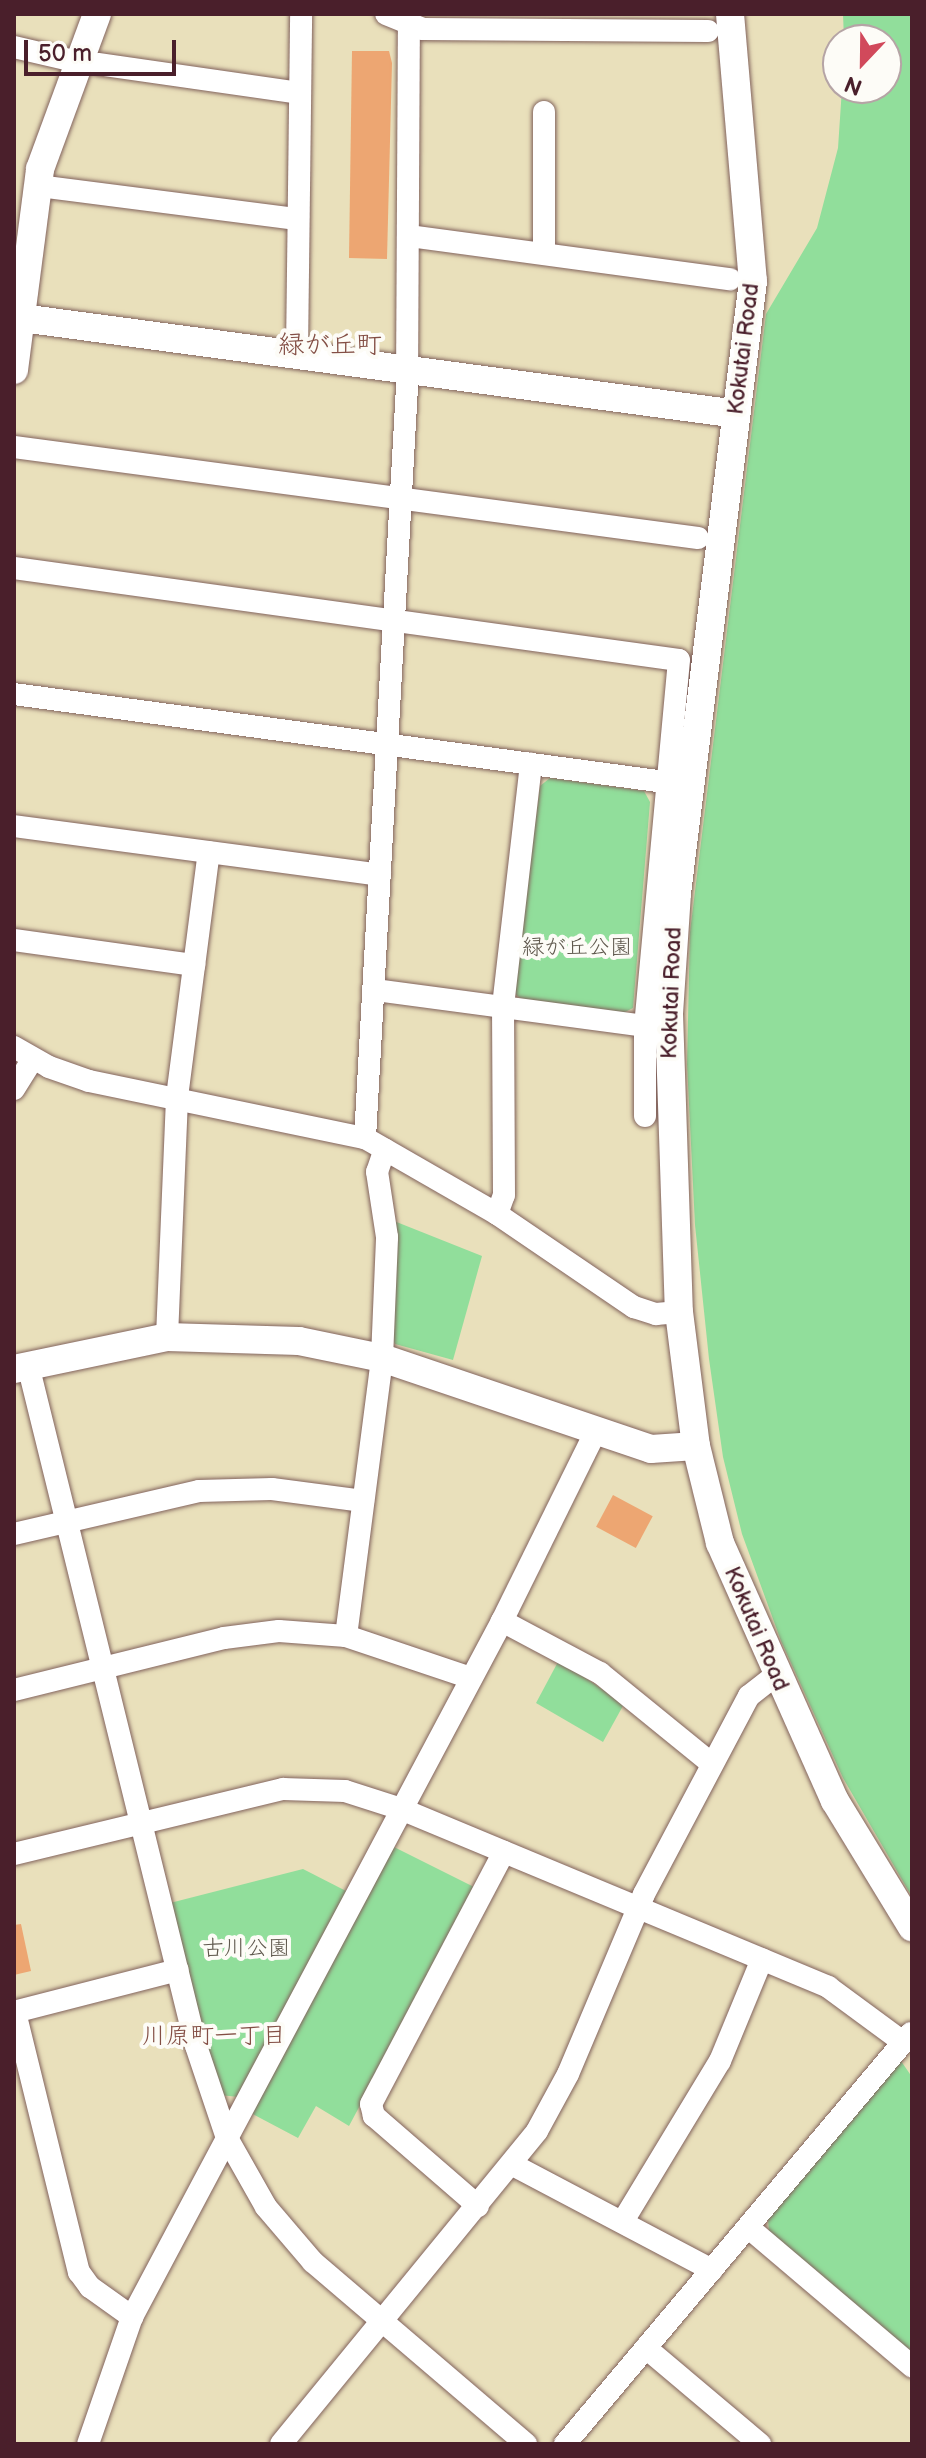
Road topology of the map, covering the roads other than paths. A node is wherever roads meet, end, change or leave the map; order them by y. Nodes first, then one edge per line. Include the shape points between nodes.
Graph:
1 (97, 14) edge
2 (112, 14) edge
3 (301, 14) edge
4 (386, 14) edge
5 (409, 20) edge
6 (719, 23) edge
7 (14, 47) edge
8 (90, 63) junction
9 (299, 93) junction
10 (544, 112) dead end
11 (39, 186) junction
12 (298, 219) junction
13 (410, 236) junction
14 (544, 253) junction
15 (730, 279) dead end
16 (17, 317) edge
17 (297, 353) junction
18 (407, 369) junction
19 (14, 370) edge
20 (737, 414) junction
21 (14, 447) edge
22 (400, 499) junction
23 (698, 538) dead end
24 (14, 568) edge
25 (394, 621) junction
26 (14, 694) edge
27 (386, 744) junction
28 (531, 764) junction
29 (665, 782) junction
30 (14, 826) edge
31 (209, 852) junction
32 (380, 875) junction
33 (14, 940) edge
34 (194, 965) junction
35 (376, 990) junction
36 (503, 1006) junction
37 (645, 1026) junction
38 (24, 1053) edge
39 (14, 1089) edge
40 (177, 1097) junction
41 (645, 1116) dead end
42 (365, 1138) junction
43 (385, 1149) junction
44 (497, 1214) junction
45 (679, 1312) junction
46 (167, 1337) junction
47 (382, 1358) junction
48 (21, 1367) edge
49 (596, 1431) junction
50 (696, 1446) junction
51 (363, 1501) junction
52 (66, 1521) junction
53 (14, 1534) edge
54 (502, 1621) junction
55 (346, 1636) junction
56 (102, 1668) junction
57 (775, 1676) junction
58 (468, 1677) junction
59 (14, 1690) edge
60 (712, 1764) junction
61 (401, 1809) junction
62 (140, 1822) junction
63 (504, 1852) junction
64 (14, 1854) edge
65 (637, 1909) junction
66 (912, 1927) edge
67 (762, 1959) junction
68 (178, 1970) junction
69 (14, 2012) edge
70 (908, 2038) edge
71 (227, 2138) junction
72 (513, 2165) junction
73 (478, 2206) junction
74 (623, 2221) junction
75 (749, 2228) junction
76 (712, 2270) junction
77 (132, 2317) junction
78 (380, 2320) junction
79 (646, 2348) junction
80 (912, 2366) edge
81 (88, 2444) edge
82 (281, 2444) edge
83 (526, 2444) edge
84 (565, 2444) edge
85 (760, 2444) edge

1 - 8 street
2 - 8 street
3 - 9 street
4 - 5 street
5 - 6 street
5 - 13 street
6 - 20 street, Kokutai Road via 753,281
7 - 8 street
8 - 9 street
8 - 11 street
9 - 12 street
10 - 14 street
11 - 12 street
11 - 16 street
12 - 17 street
13 - 14 street
13 - 18 street
14 - 15 street
16 - 17 street
16 - 19 street
17 - 18 street
18 - 20 street
18 - 22 street
20 - 45 street, Kokutai Road via 688,780 674,938 670,1148
21 - 22 street
22 - 23 street
22 - 25 street
24 - 25 street
25 - 27 street
25 - 29 street via 679,660
26 - 27 street
27 - 28 street
27 - 32 street
28 - 29 street
28 - 36 street
29 - 37 street
30 - 31 street
31 - 32 street
31 - 34 street
32 - 35 street
33 - 34 street
34 - 40 street
35 - 36 street
35 - 42 street
36 - 37 street
36 - 44 street via 504,1195
37 - 41 street
38 - 39 street
38 - 40 street via 89,1081
40 - 42 street
40 - 46 street
42 - 43 street
43 - 44 street
43 - 47 street via 377,1165 387,1237
44 - 45 street via 634,1307 656,1314
45 - 50 street, Kokutai Road
46 - 47 street via 271,1338
46 - 48 street
47 - 49 street
47 - 51 street
48 - 52 street
49 - 50 street via 651,1449
49 - 54 street
50 - 57 street, Kokutai Road via 720,1543
51 - 52 street via 227,1489
51 - 55 street
52 - 53 street
52 - 56 street
54 - 58 street
54 - 60 street via 600,1673
55 - 56 street via 253,1633
55 - 58 street
56 - 59 street
56 - 62 street
57 - 60 street via 749,1696
57 - 66 street, Kokutai Road via 849,1827
58 - 61 street
60 - 65 street
61 - 62 street via 335,1790 283,1789
61 - 63 street
61 - 71 street
62 - 64 street
62 - 68 street
63 - 65 street
63 - 73 street via 371,2104 374,2116
65 - 67 street
65 - 72 street via 568,2074
67 - 70 street via 843,1995
67 - 74 street via 720,2061
68 - 69 street
68 - 71 street via 211,2098
69 - 77 street via 79,2272 90,2287
70 - 75 street
71 - 77 street
71 - 78 street via 266,2207 289,2235
72 - 73 street
72 - 74 street
73 - 78 street
74 - 76 street
75 - 76 street
75 - 80 street
76 - 79 street
77 - 81 street
78 - 82 street
78 - 83 street
79 - 84 street
79 - 85 street

